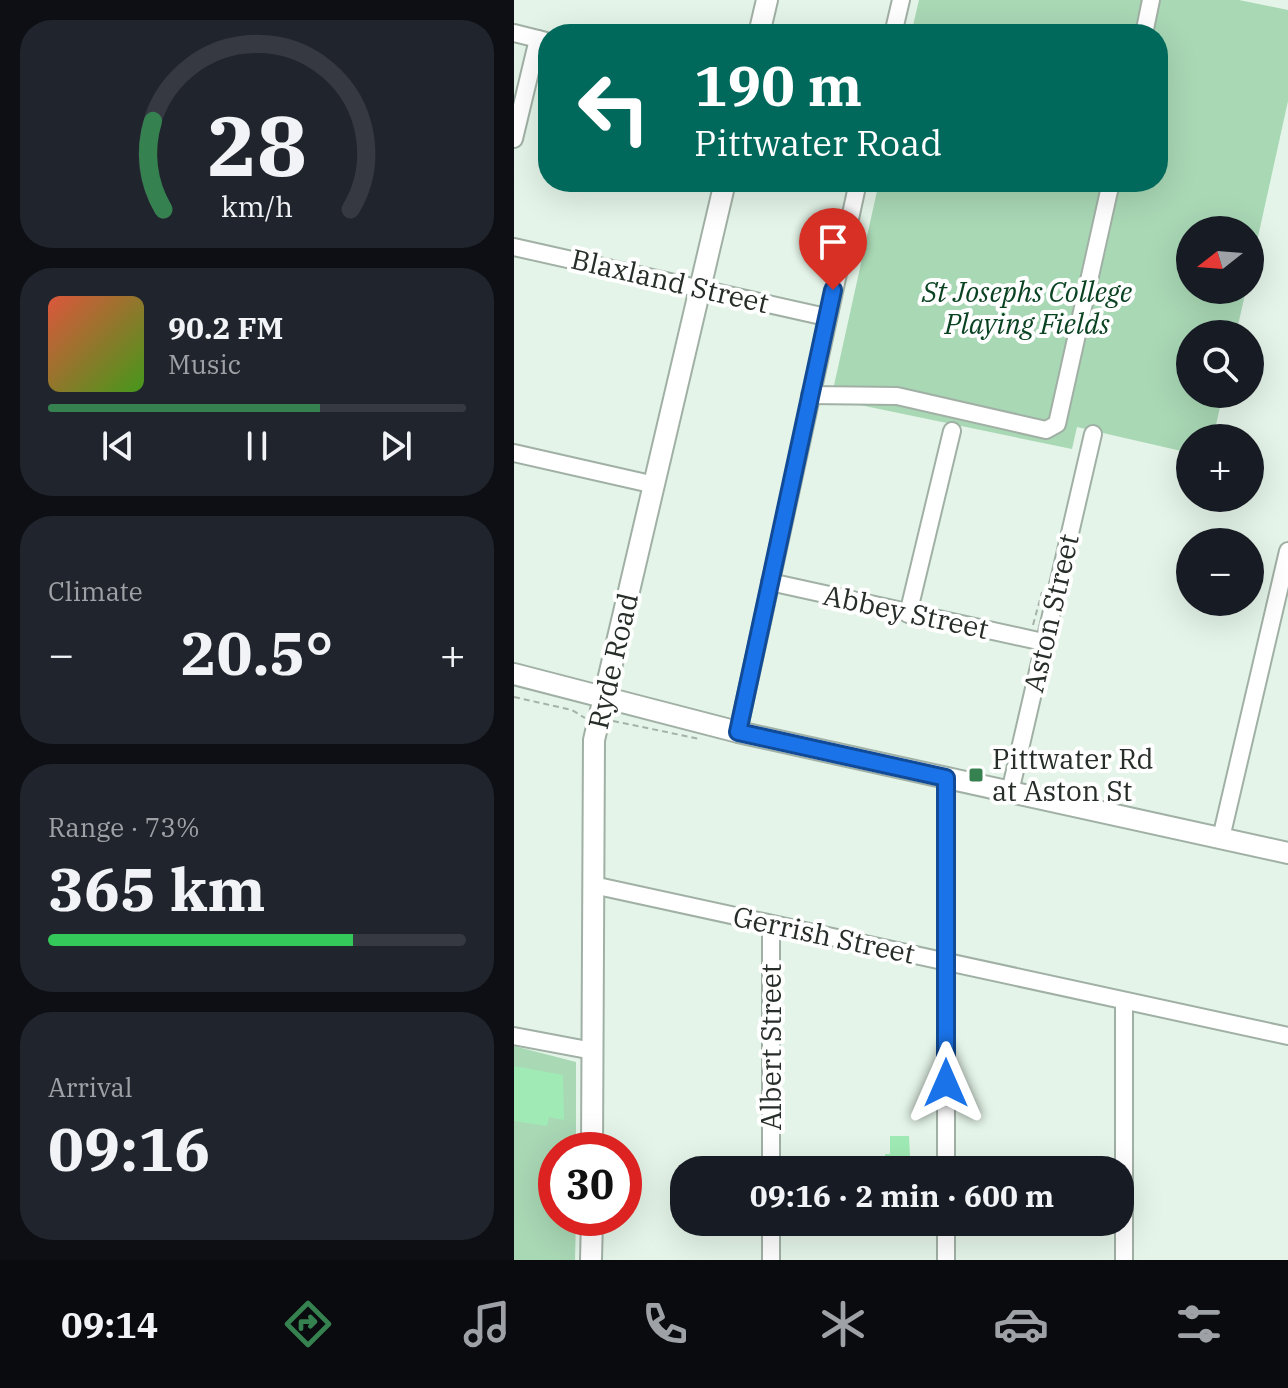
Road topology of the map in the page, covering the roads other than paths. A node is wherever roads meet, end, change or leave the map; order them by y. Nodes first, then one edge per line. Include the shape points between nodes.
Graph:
1 (767, 0) edge
2 (901, 0) edge
3 (1151, 0) edge
4 (761, 24) edge
5 (895, 24) edge
6 (1146, 24) edge
7 (514, 33) edge
8 (538, 39) edge
9 (538, 57) edge
10 (514, 139) edge
11 (723, 192) edge
12 (856, 192) edge
13 (1109, 192) edge
14 (514, 247) edge
15 (699, 287) junction
16 (826, 317) junction
17 (810, 395) junction
18 (952, 431) dead end
19 (1093, 434) dead end
20 (514, 453) edge
21 (655, 485) junction
22 (1288, 551) edge
23 (770, 582) junction
24 (908, 614) junction
25 (1043, 642) junction
26 (514, 674) edge
27 (604, 696) junction
28 (738, 732) junction
29 (946, 778) junction
30 (1010, 792) junction
31 (1221, 838) junction
32 (1288, 853) edge
33 (593, 885) junction
34 (771, 924) junction
35 (947, 960) junction
36 (1124, 1001) junction
37 (514, 1036) edge
38 (1288, 1036) edge
39 (593, 1051) junction
40 (592, 1132) edge
41 (771, 1156) edge
42 (946, 1156) edge
43 (592, 1236) edge
44 (771, 1236) edge
45 (946, 1236) edge
46 (591, 1260) edge
47 (771, 1260) edge
48 (946, 1260) edge
49 (1124, 1260) edge

1 - 4 main road
2 - 5 street
3 - 6 street
7 - 8 street
9 - 10 street
11 - 15 main road, Ryde Road
12 - 16 street
13 - 17 street via 1057,424 1046,430 897,396
14 - 15 street, Blaxland Street
15 - 16 street, Blaxland Street
15 - 21 main road, Ryde Road
16 - 17 street
17 - 23 street
18 - 24 street
19 - 25 street, Aston Street
20 - 21 street
21 - 27 main road, Ryde Road
22 - 31 street
23 - 24 street, Abbey Street
23 - 28 street
24 - 25 street, Abbey Street
25 - 30 street, Aston Street
26 - 27 main road
27 - 28 main road
27 - 33 main road, Ryde Road via 594,740
28 - 29 main road
29 - 30 main road
29 - 35 street
30 - 31 main road
31 - 32 main road
33 - 34 street, Gerrish Street
33 - 39 main road, Ryde Road
34 - 35 street, Gerrish Street
34 - 41 street, Albert Street
35 - 36 street, Gerrish Street
35 - 42 street
36 - 38 street, Gerrish Street
36 - 49 street
37 - 39 street
39 - 40 main road, Ryde Road
43 - 46 main road
44 - 47 street
45 - 48 street

